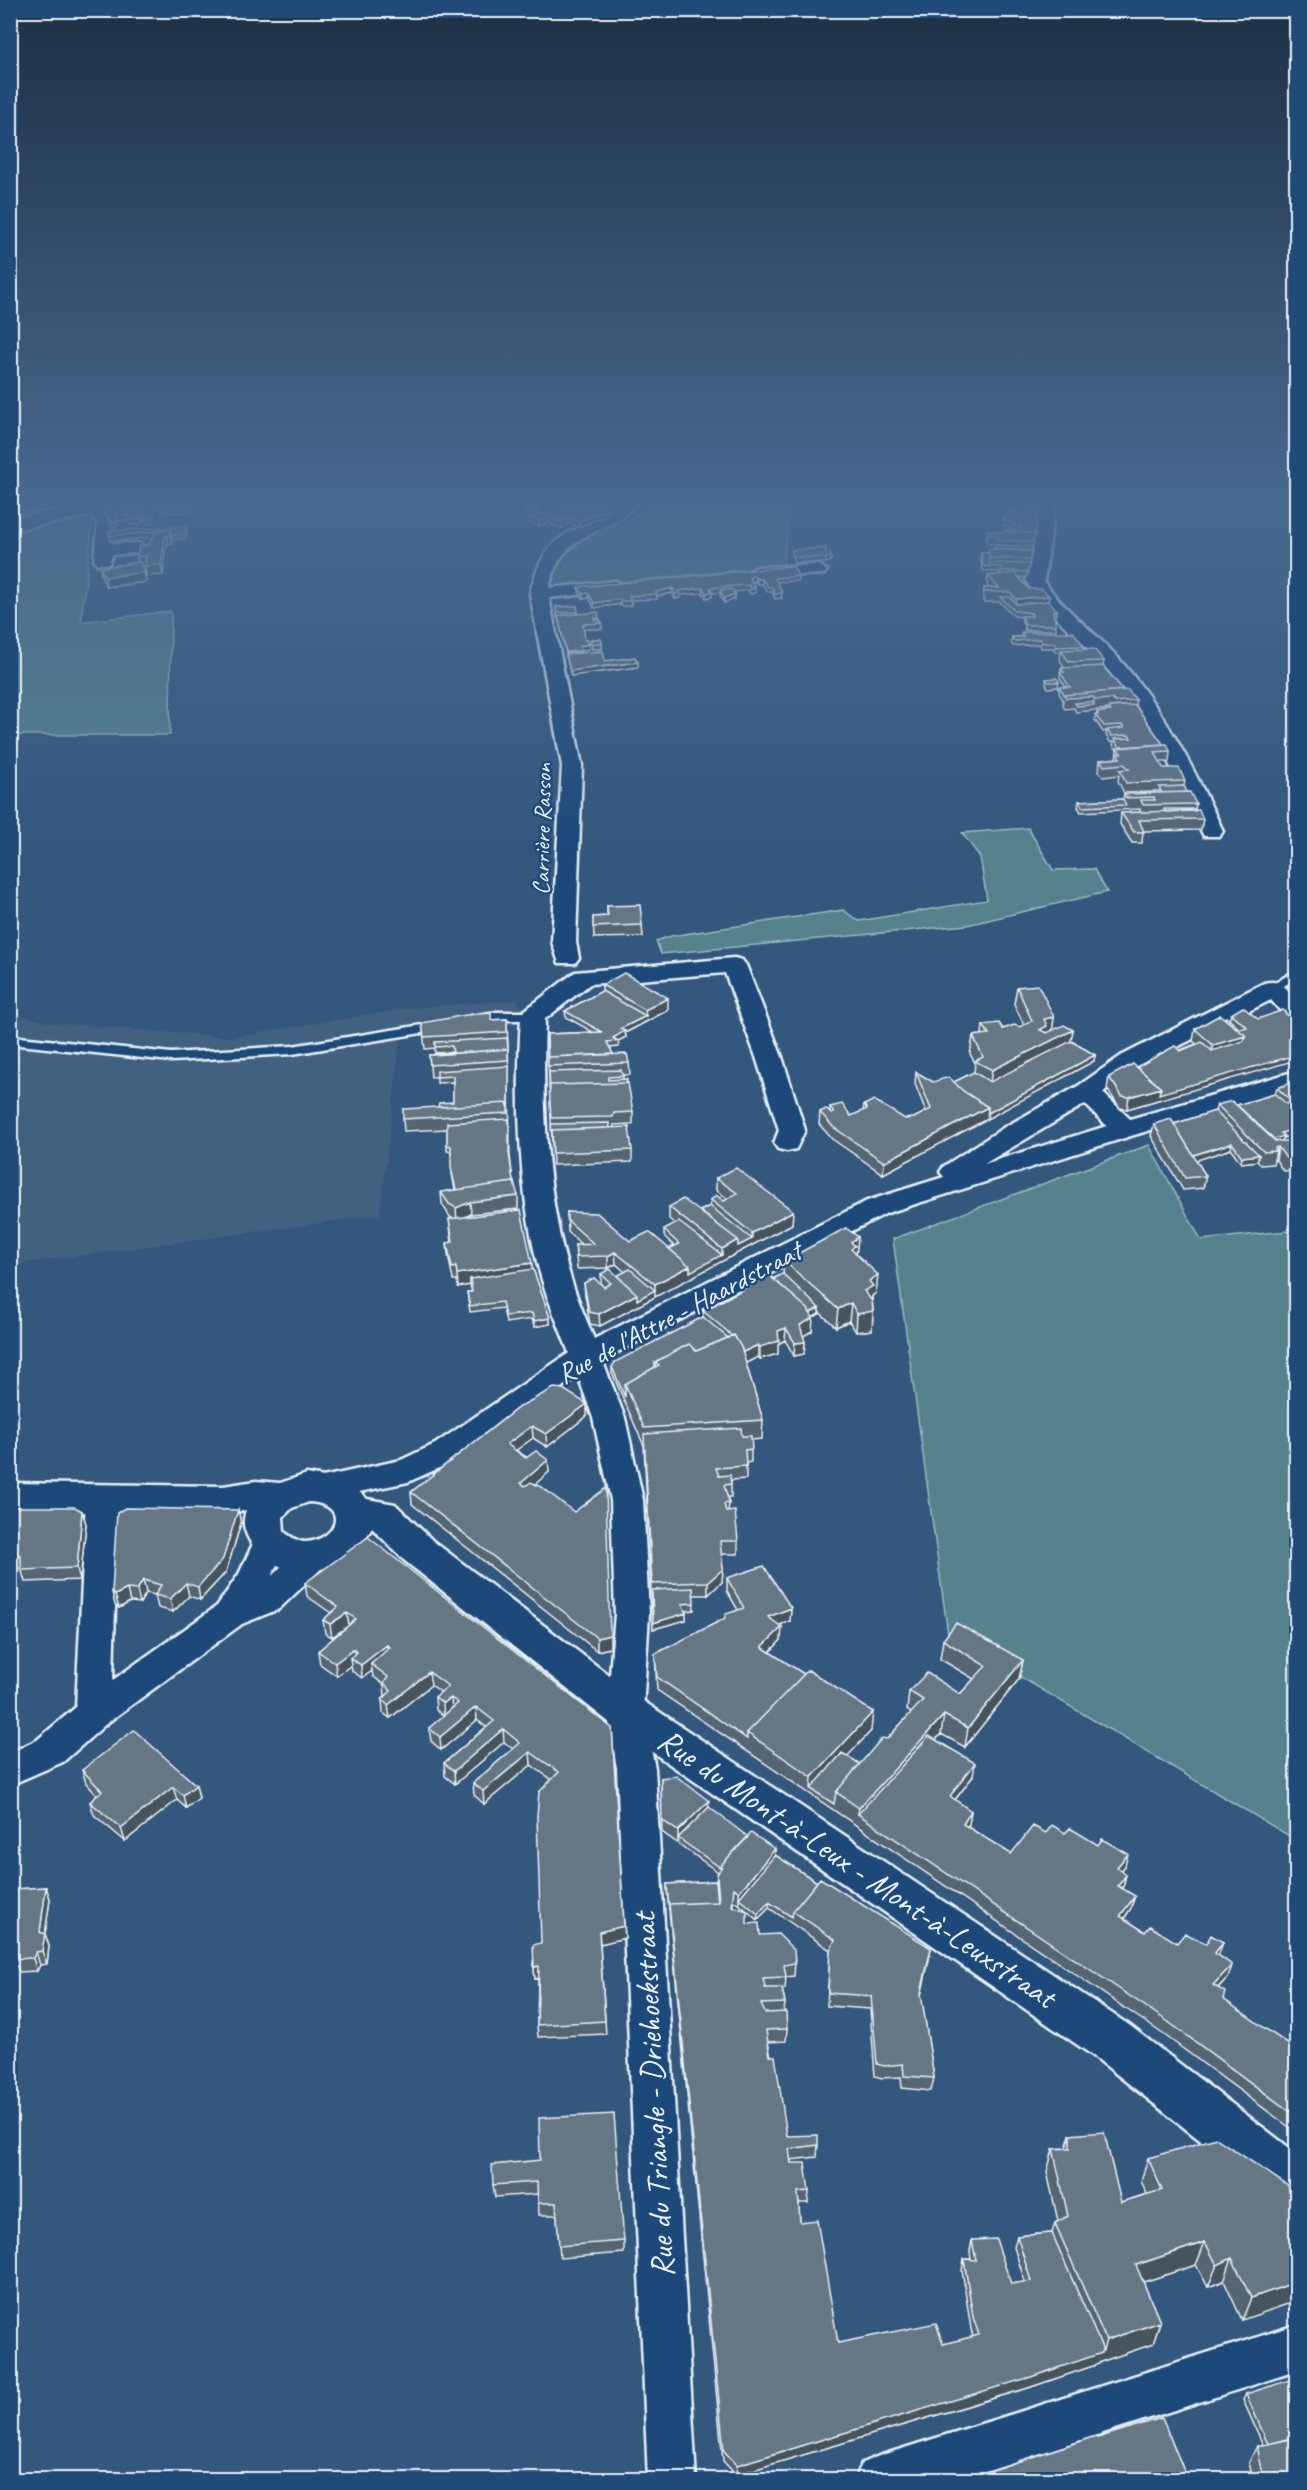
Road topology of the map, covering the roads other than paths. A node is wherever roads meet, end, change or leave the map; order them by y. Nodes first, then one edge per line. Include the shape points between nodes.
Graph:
1 (543, 614) edge
2 (1065, 614) edge
3 (1212, 831) dead end
4 (567, 958) dead end
5 (1296, 974) edge
6 (1273, 988) junction
7 (1296, 1013) edge
8 (533, 1016) junction
9 (10, 1040) edge
10 (1296, 1079) edge
11 (1087, 1092) junction
12 (1125, 1129) junction
13 (787, 1143) dead end
14 (928, 1189) junction
15 (584, 1357) junction
16 (408, 1470) junction
17 (320, 1488) junction
18 (10, 1497) edge
19 (102, 1499) junction
20 (353, 1518) junction
21 (270, 1521) junction
22 (314, 1555) junction
23 (233, 1613) junction
24 (625, 1711) junction
25 (94, 1713) junction
26 (10, 1770) edge
27 (1296, 2184) edge
28 (1296, 2348) edge
29 (672, 2480) edge
30 (879, 2480) edge

1 - 4 street, Carrière Rasson via 572,766 564,942
2 - 3 street via 1102,649 1153,716 1171,744
5 - 6 lane
6 - 7 street
6 - 11 street, Rue de l'Attre - Haardstraat via 1130,1061
8 - 9 lane via 497,1016 292,1050 171,1057
8 - 13 street via 584,977 734,965 792,1130
8 - 15 street, Rue du Triangle - Driehoekstraat via 530,1086 542,1212 556,1279
10 - 12 street, Rue de l'Attre - Haardstraat
11 - 12 street
11 - 14 street, Rue de l'Attre - Haardstraat via 1012,1134
12 - 14 street, Rue de l'Attre - Haardstraat
14 - 15 street, Rue de l'Attre - Haardstraat via 877,1207
15 - 16 street, Rue de l'Attre - Haardstraat via 446,1452
15 - 24 street, Rue du Triangle - Driehoekstraat via 609,1418 627,1500 632,1614
16 - 17 street, Rue de l'Attre - Haardstraat
16 - 20 street, Rue de l'Attre - Haardstraat
17 - 20 main road, Rue du Mont-à-Leux - Mont-à-Leuxstraat via 342,1495
17 - 21 main road via 294,1491
18 - 19 main road
19 - 21 main road via 223,1500
19 - 25 street
20 - 22 main road via 335,1547
20 - 24 main road, Rue du Mont-à-Leux - Mont-à-Leuxstraat via 419,1551
21 - 22 main road via 286,1554
21 - 23 street via 253,1580
22 - 23 street via 274,1594
23 - 25 street
24 - 27 main road, Rue du Mont-à-Leux - Mont-à-Leuxstraat via 1112,2041
24 - 29 street, Rue du Triangle - Driehoekstraat via 636,1768
25 - 26 street via 50,1751
28 - 30 street

